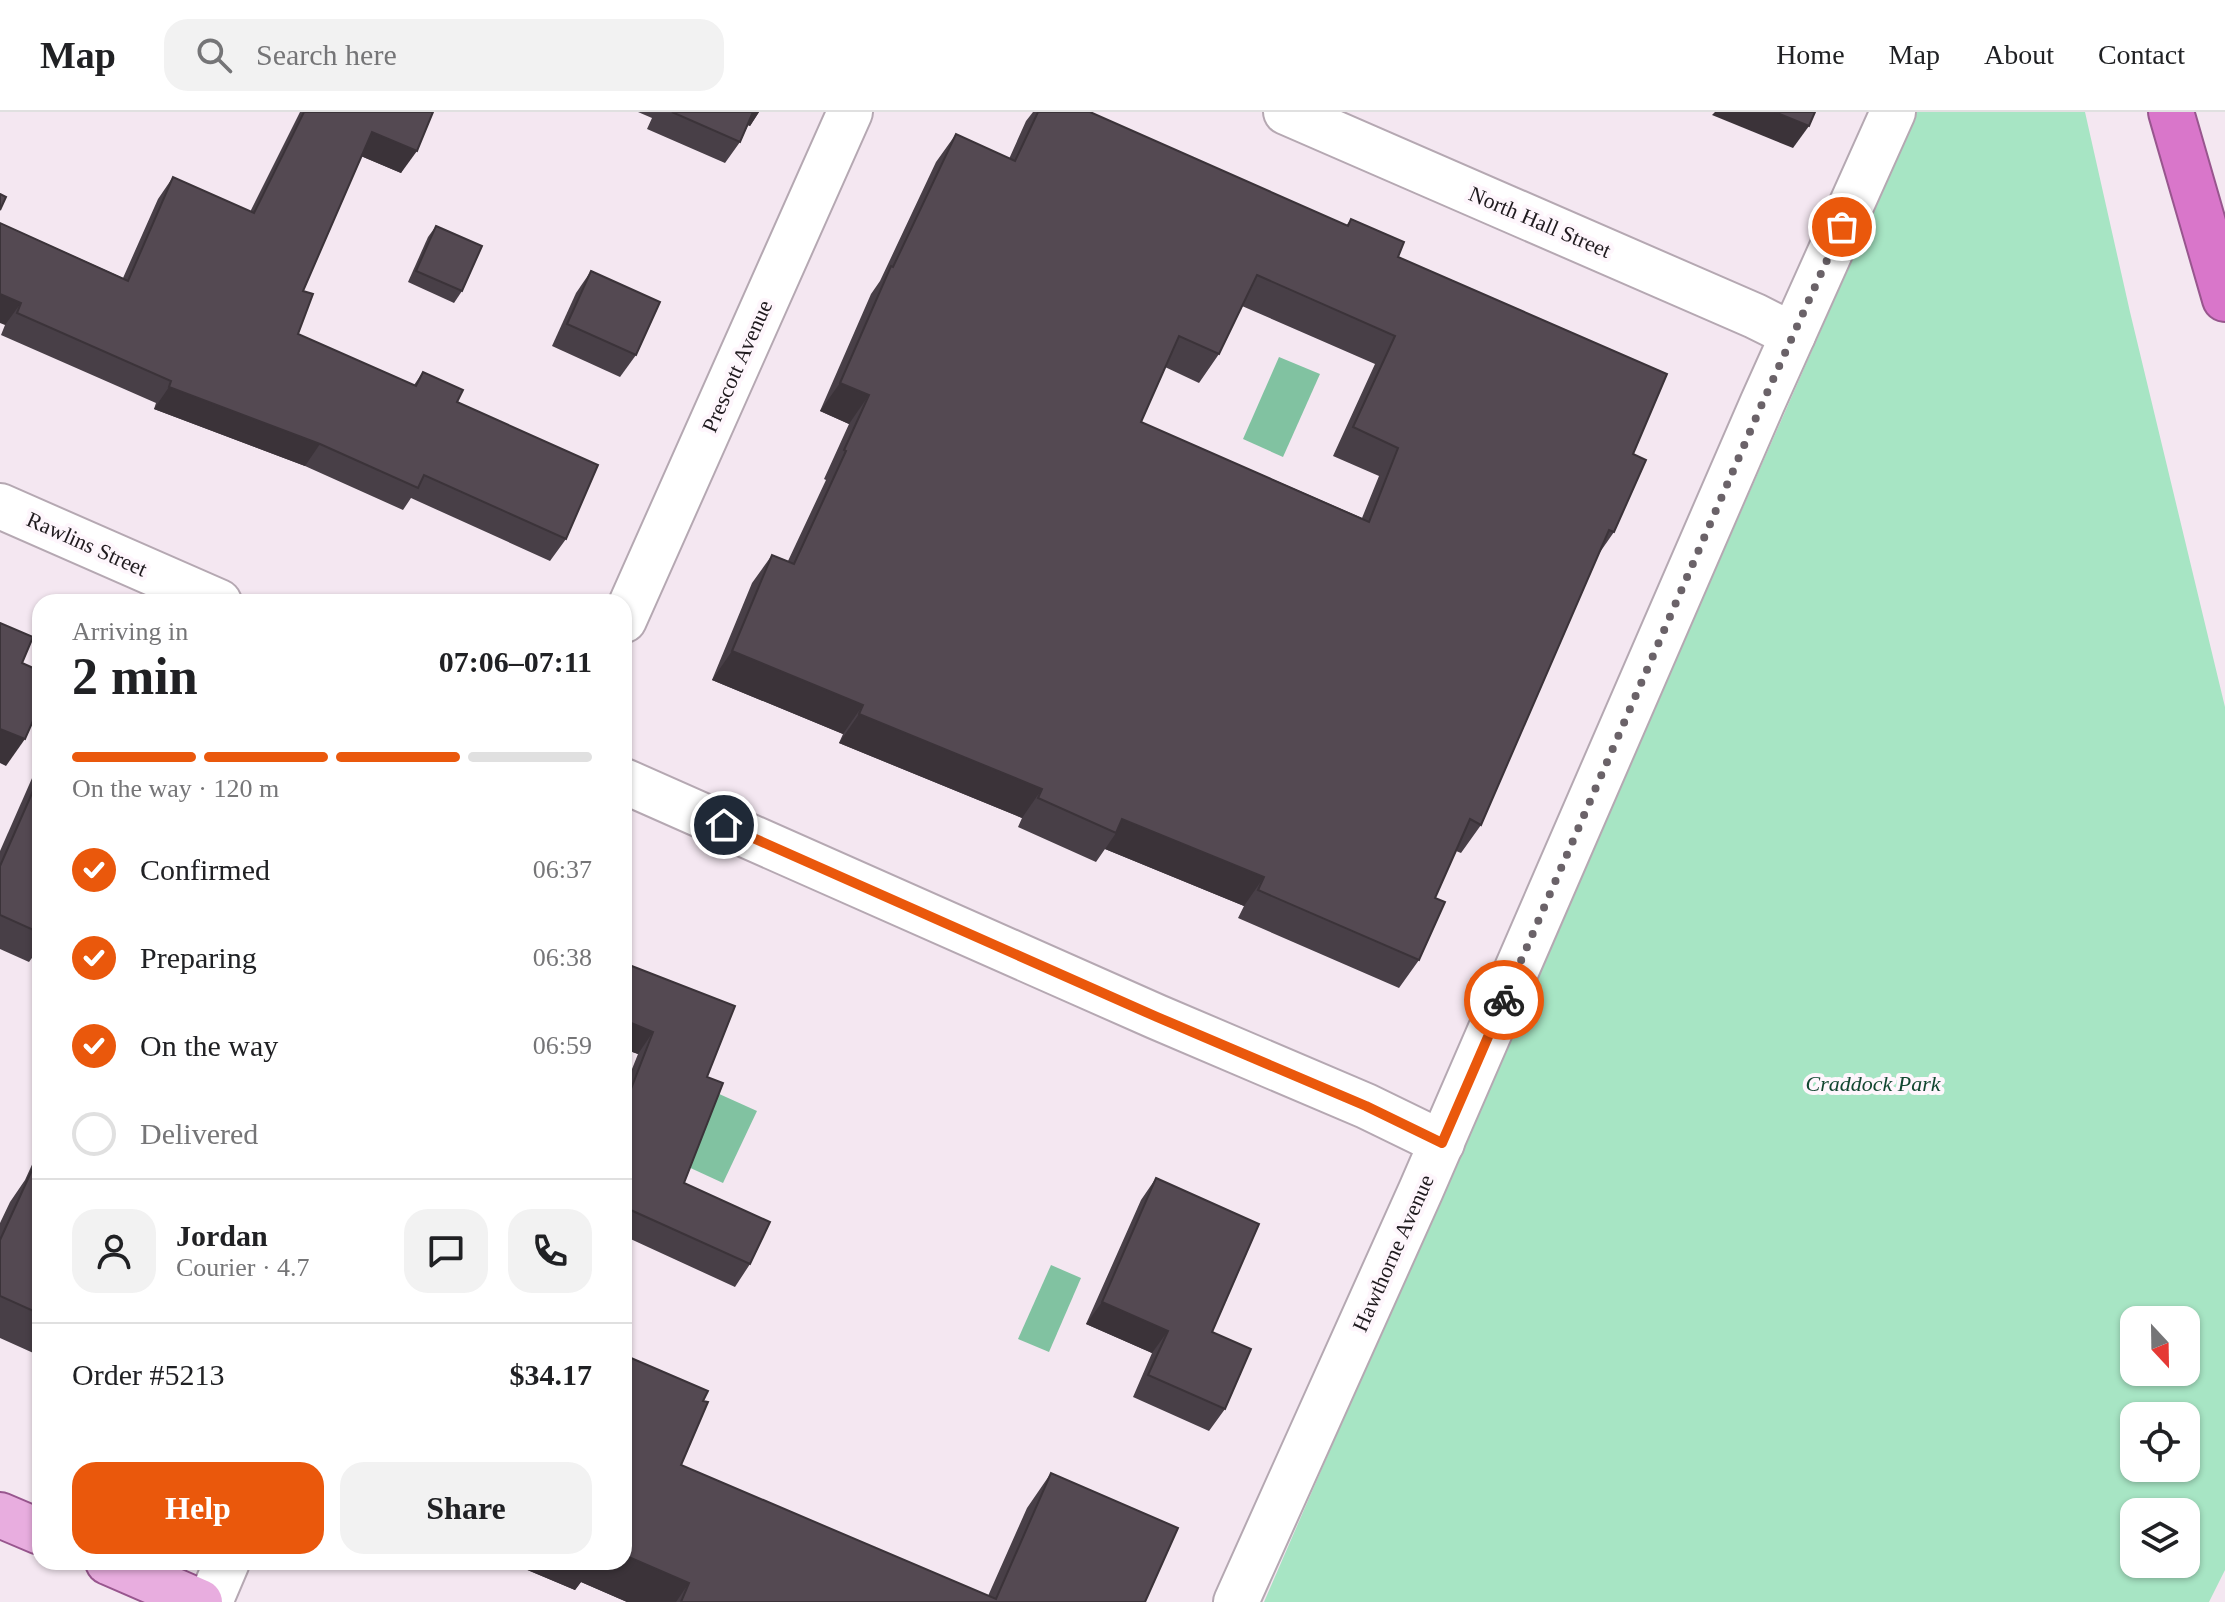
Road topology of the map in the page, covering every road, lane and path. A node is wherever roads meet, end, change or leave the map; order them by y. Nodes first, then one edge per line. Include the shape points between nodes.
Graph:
1 (850, 112) edge
2 (1286, 112) edge
3 (1893, 112) edge
4 (2171, 112) edge
5 (2225, 299) edge
6 (1793, 335) junction
7 (0, 506) edge
8 (201, 594) edge
9 (632, 602) edge
10 (632, 785) edge
11 (1442, 1143) junction
12 (0, 1515) edge
13 (32, 1529) edge
14 (126, 1570) edge
15 (224, 1570) edge
16 (200, 1602) edge
17 (210, 1602) edge
18 (1236, 1602) edge

1 - 9 street, Prescott Avenue
2 - 6 street, North Hall Street
3 - 6 street, Hawthorne Avenue
4 - 5 highway
6 - 11 street, Hawthorne Avenue
7 - 8 street, Rawlins Street
10 - 11 street
11 - 18 street, Hawthorne Avenue
12 - 13 main road
14 - 16 main road
15 - 17 street

